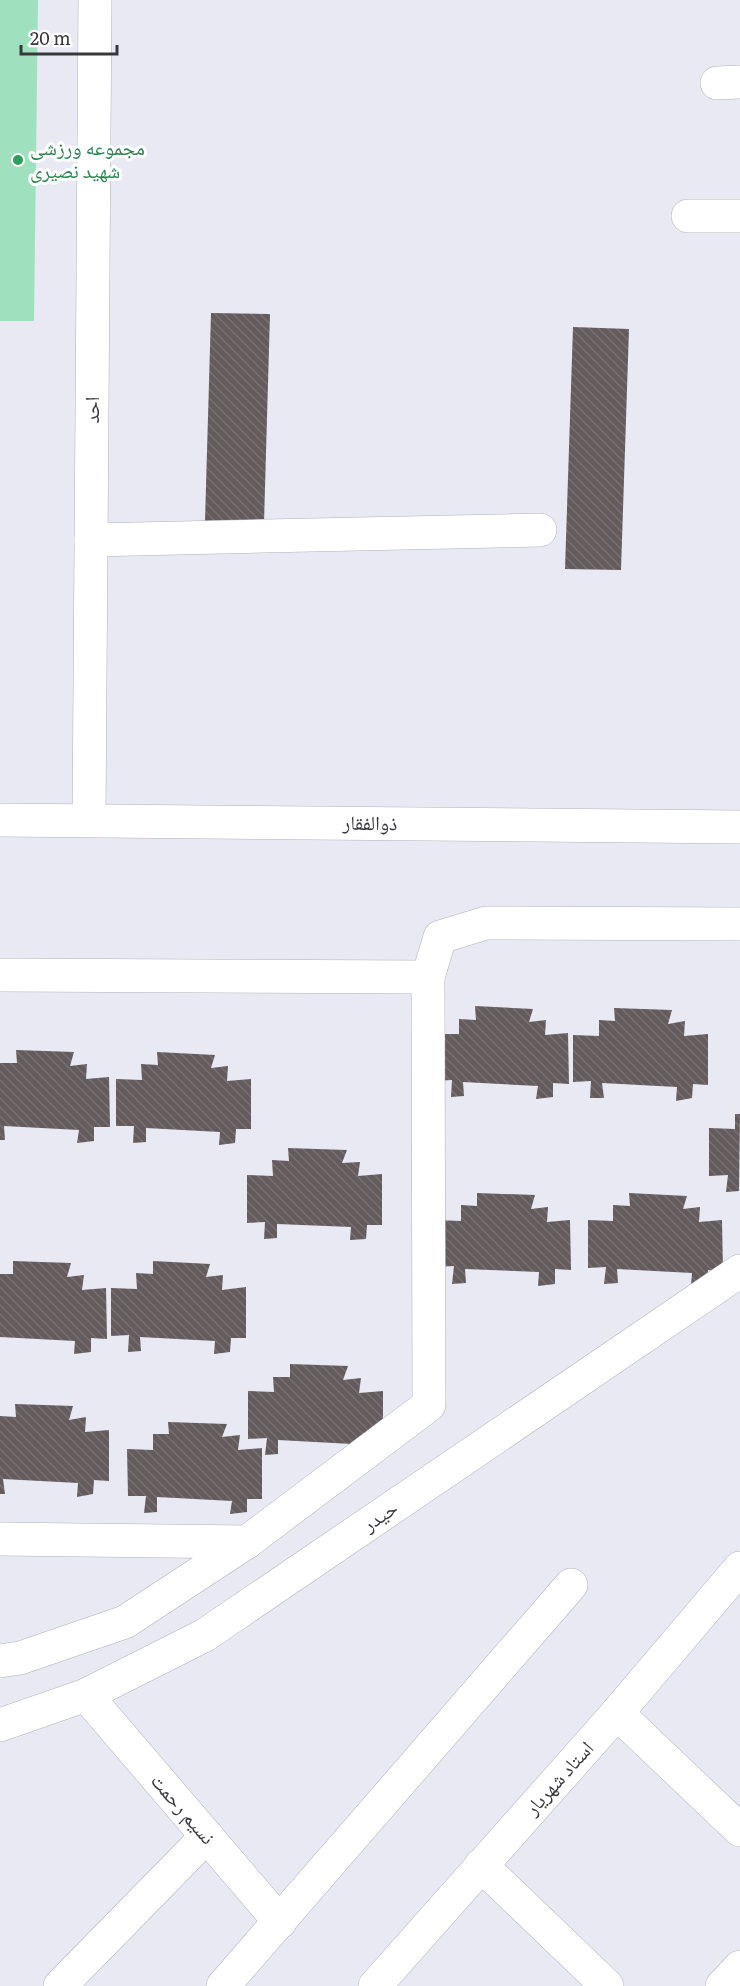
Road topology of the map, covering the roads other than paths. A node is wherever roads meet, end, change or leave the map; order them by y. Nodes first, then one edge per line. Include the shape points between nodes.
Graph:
1 (95, 0) edge
2 (688, 216) dead end
3 (740, 216) edge
4 (540, 530) dead end
5 (91, 540) junction
6 (0, 820) edge
7 (88, 820) junction
8 (740, 827) edge
9 (740, 924) edge
10 (0, 975) edge
11 (429, 977) junction
12 (740, 1271) edge
13 (0, 1539) edge
14 (247, 1542) junction
15 (740, 1568) edge
16 (571, 1585) dead end
17 (0, 1661) edge
18 (86, 1695) junction
19 (616, 1713) junction
20 (0, 1725) edge
21 (740, 1830) edge
22 (207, 1836) junction
23 (481, 1865) junction
24 (280, 1922) junction
25 (740, 1968) edge
26 (60, 1986) edge
27 (223, 1986) edge
28 (375, 1986) edge
29 (607, 1986) edge
30 (722, 1986) edge

1 - 5 street, احد
2 - 3 street
4 - 5 street
5 - 7 street, احد
6 - 7 street, ذوالفقار
7 - 8 street, ذوالفقار
9 - 11 street via 486,923 440,937
10 - 11 street
11 - 14 street via 429,1406
12 - 18 street, حیدر via 205,1635
13 - 14 street
14 - 17 street via 125,1622 20,1658
15 - 19 street, استاد شهریار
16 - 24 street
18 - 20 street, حیدر
18 - 22 street, نسیم رحمت
19 - 21 street
19 - 23 street, استاد شهریار
22 - 24 street, نسیم رحمت
22 - 26 street
23 - 28 street, استاد شهریار
23 - 29 street
24 - 27 street
25 - 30 street

